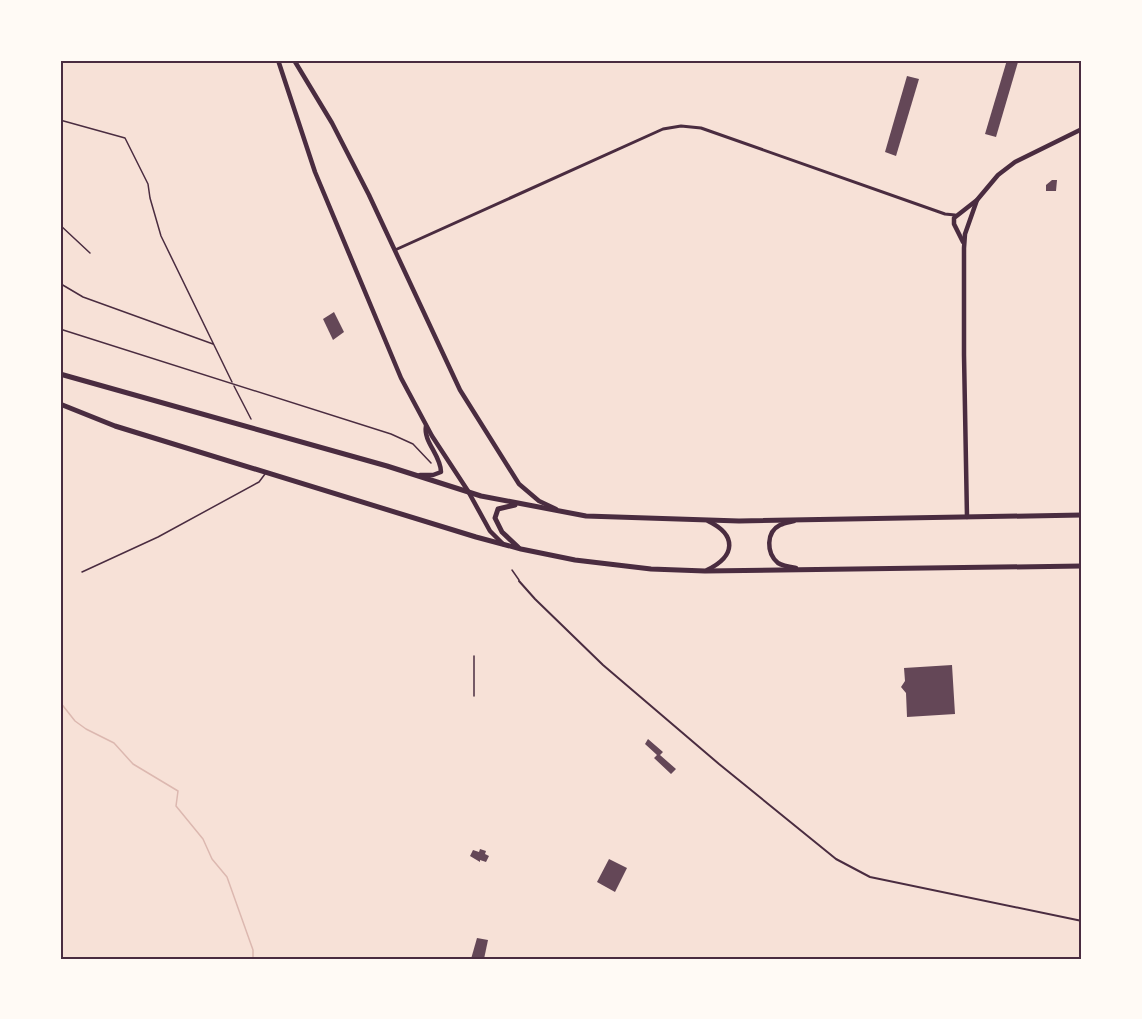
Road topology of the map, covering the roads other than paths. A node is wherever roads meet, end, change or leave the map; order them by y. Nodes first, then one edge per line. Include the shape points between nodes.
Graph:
1 (278, 60) edge
2 (294, 60) edge
3 (1082, 129) edge
4 (977, 200) junction
5 (945, 214) junction
6 (958, 214) junction
7 (970, 220) junction
8 (955, 226) junction
9 (969, 227) junction
10 (964, 248) junction
11 (395, 250) junction
12 (60, 374) edge
13 (60, 404) edge
14 (426, 426) junction
15 (266, 471) junction
16 (418, 475) junction
17 (468, 491) junction
18 (520, 504) junction
19 (561, 512) junction
20 (1082, 515) edge
21 (967, 518) junction
22 (705, 519) junction
23 (797, 521) junction
24 (503, 544) junction
25 (521, 549) junction
26 (1082, 566) edge
27 (512, 570) dead end
28 (802, 570) junction
29 (705, 571) junction
30 (82, 572) dead end
31 (519, 581) joint
32 (1082, 921) edge

1 - 14 main road via 315,172 401,378
2 - 11 main road via 332,123
3 - 4 main road via 1015,162
4 - 6 main road
4 - 7 main road
5 - 6 street
5 - 8 street
5 - 11 street via 700,128 681,126 663,129
6 - 7 main road via 966,214
6 - 8 main road via 953,220
7 - 9 main road
8 - 9 main road via 962,230
8 - 10 main road
9 - 10 main road
10 - 21 main road
11 - 19 main road via 460,390 519,484 539,501
12 - 16 main road
13 - 15 main road via 115,426
14 - 16 main road via 441,472
14 - 17 main road
15 - 24 main road
15 - 30 lane via 260,482 220,504
16 - 17 main road
17 - 18 main road
17 - 24 main road via 490,531
18 - 19 main road
18 - 25 main road via 502,507 495,518 502,532
19 - 22 main road
20 - 21 main road
21 - 23 main road
22 - 23 main road
22 - 29 main road via 723,530 729,546 722,562
23 - 28 main road via 775,528 769,549 778,563
24 - 25 main road
25 - 29 main road via 630,567
26 - 28 main road
27 - 31 lane
28 - 29 main road
31 - 32 street via 603,665 836,860 870,877

